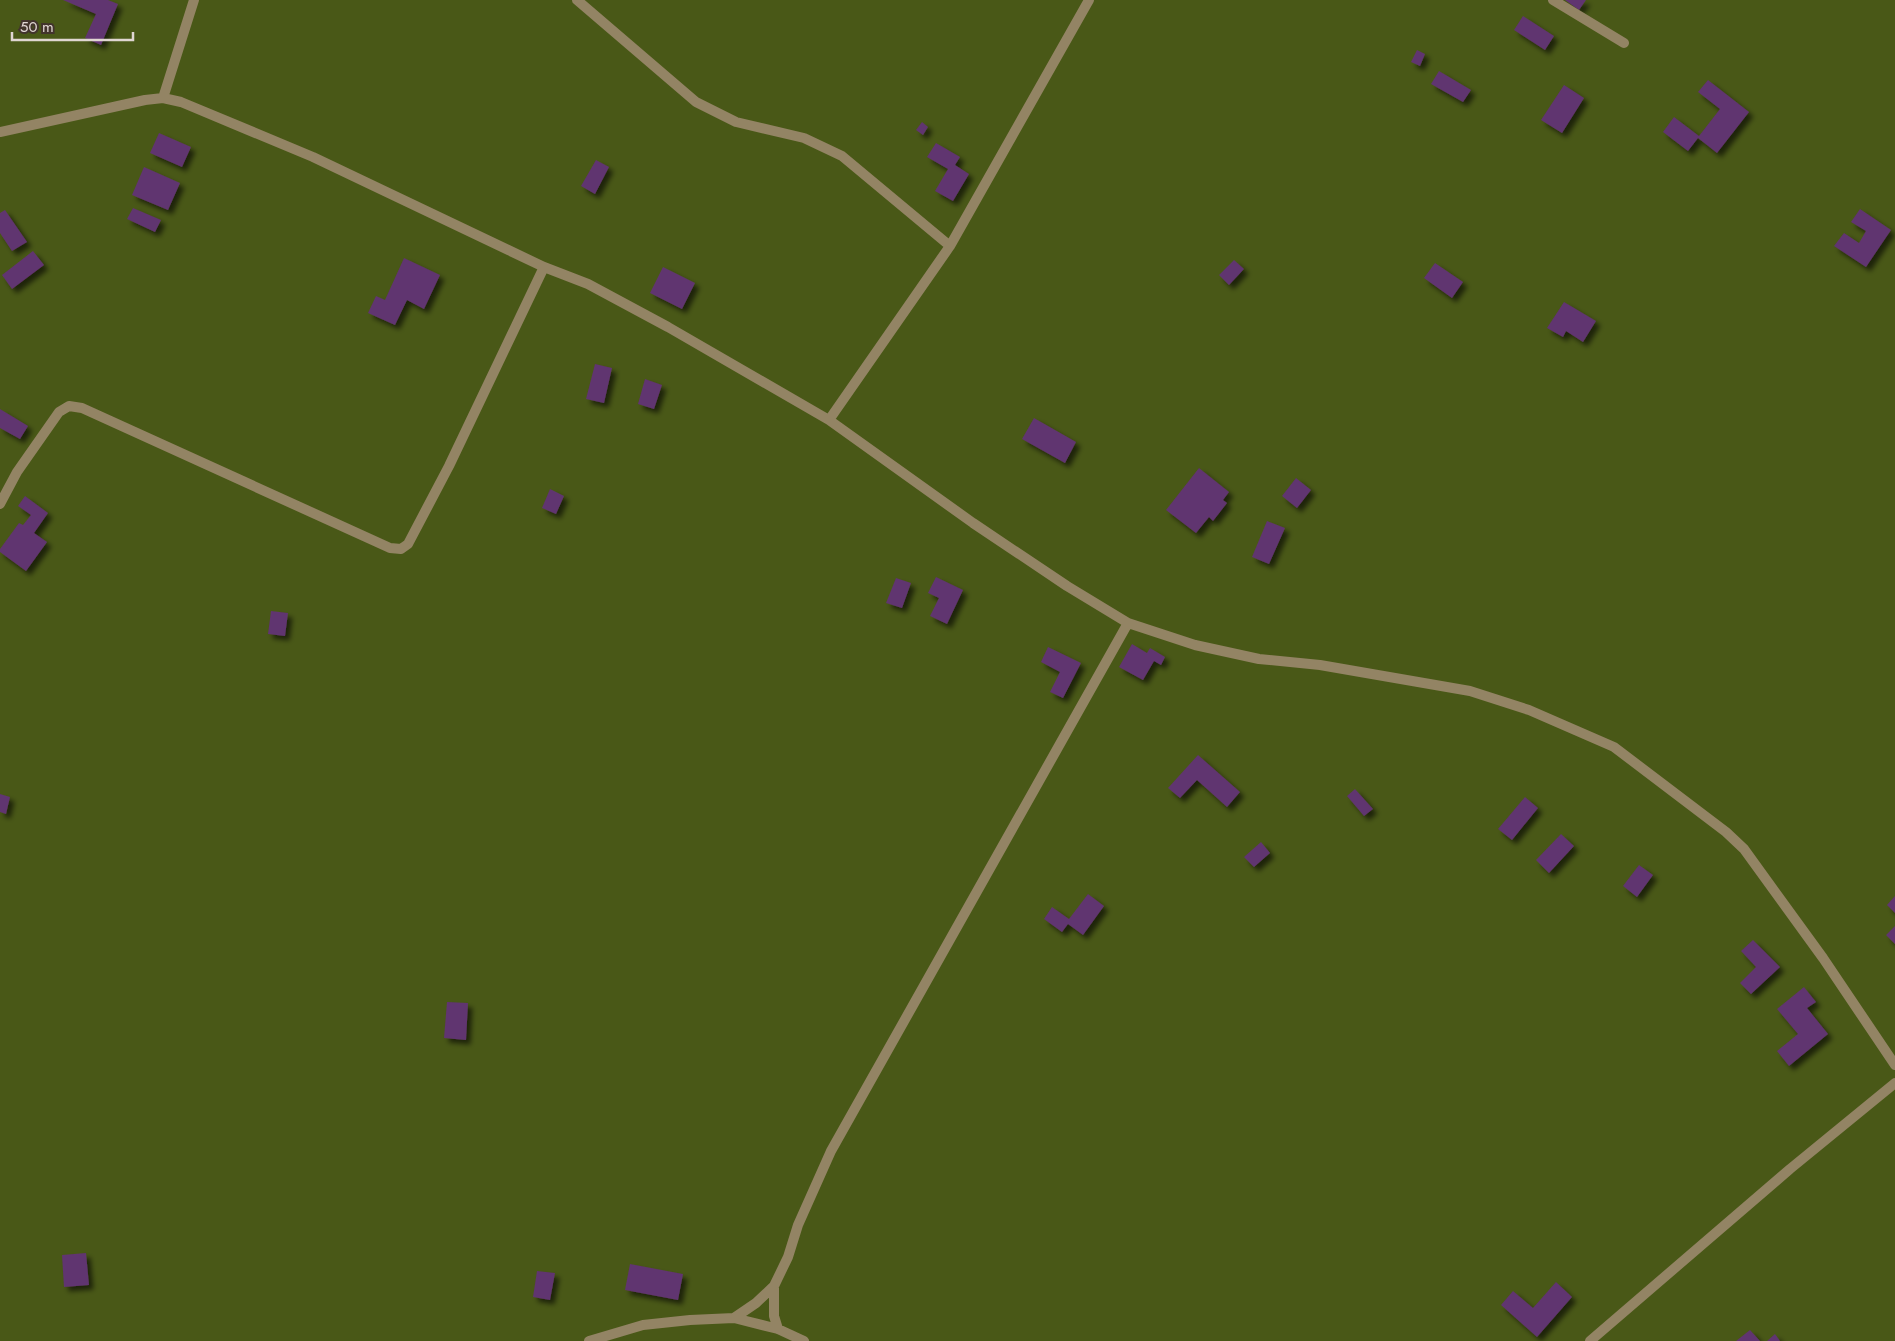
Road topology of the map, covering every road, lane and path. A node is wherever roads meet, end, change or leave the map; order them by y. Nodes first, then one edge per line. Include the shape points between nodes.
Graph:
1 (194, 0) edge
2 (577, 0) edge
3 (1089, 0) edge
4 (1553, 0) edge
5 (1624, 43) dead end
6 (163, 98) junction
7 (0, 132) edge
8 (950, 246) junction
9 (544, 267) junction
10 (829, 420) junction
11 (0, 504) edge
12 (1128, 623) junction
13 (1895, 1064) edge
14 (1895, 1083) edge
15 (774, 1286) junction
16 (734, 1318) junction
17 (778, 1329) junction
18 (590, 1341) edge
19 (804, 1341) edge
20 (1590, 1341) edge

1 - 6 street
2 - 8 street via 696,102 736,122 804,138 842,156
3 - 8 street
4 - 5 street
6 - 7 street
6 - 9 street via 180,102 313,157
8 - 10 street
9 - 10 street via 588,284
9 - 11 street via 449,466 408,544 401,549 390,548 82,408 69,406 59,412 17,472
10 - 12 street via 973,522
12 - 13 street via 1194,645 1259,659 1320,664 1470,691 1529,710 1614,748 1744,849
12 - 15 street via 831,1151
14 - 20 street
15 - 16 street
15 - 17 street via 774,1316
16 - 17 street
16 - 18 street via 643,1325
17 - 19 street

